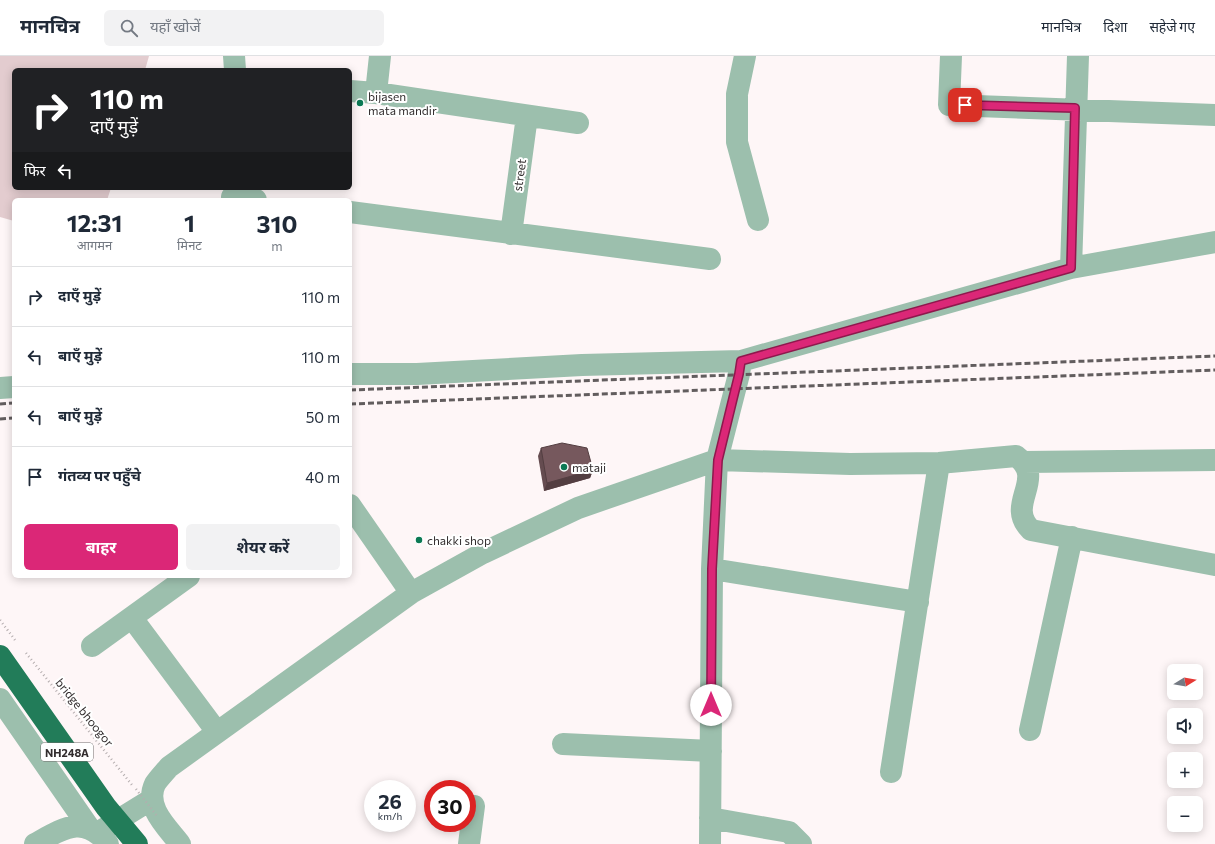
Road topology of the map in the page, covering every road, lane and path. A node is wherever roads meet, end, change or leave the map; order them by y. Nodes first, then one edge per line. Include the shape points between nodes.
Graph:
1 (234, 56) edge
2 (371, 56) edge
3 (380, 56) edge
4 (745, 56) edge
5 (951, 56) edge
6 (1078, 56) edge
7 (235, 68) edge
8 (364, 89) edge
9 (1075, 108) junction
10 (1215, 115) edge
11 (527, 116) junction
12 (578, 123) dead end
13 (232, 195) edge
14 (246, 198) edge
15 (352, 212) edge
16 (758, 220) dead end
17 (511, 234) junction
18 (1215, 242) edge
19 (710, 259) dead end
20 (1071, 268) junction
21 (741, 361) junction
22 (352, 374) edge
23 (12, 386) edge
24 (0, 388) edge
25 (718, 460) junction
26 (1215, 460) edge
27 (1024, 462) junction
28 (939, 463) junction
29 (352, 509) edge
30 (1072, 537) junction
31 (1215, 565) edge
32 (712, 569) junction
33 (186, 578) edge
34 (411, 593) junction
35 (918, 602) junction
36 (132, 618) junction
37 (0, 620) edge
38 (17, 642) dead end
39 (92, 646) dead end
40 (22, 648) dead end
41 (0, 656) edge
42 (0, 699) edge
43 (1030, 730) dead end
44 (217, 732) junction
45 (563, 744) dead end
46 (711, 751) junction
47 (891, 772) dead end
48 (154, 807) junction
49 (710, 818) junction
50 (471, 832) edge
51 (98, 834) edge
52 (36, 844) edge
53 (137, 844) edge
54 (180, 844) edge
55 (469, 844) edge
56 (710, 844) edge
57 (801, 844) edge

1 - 7 street
2 - 8 street
3 - 8 street
4 - 16 street via 737,94 737,142
5 - 9 street via 949,105
6 - 9 street
8 - 11 street
9 - 10 street
9 - 20 street
11 - 12 street
11 - 17 street, street
13 - 14 street
15 - 17 street
17 - 19 street
18 - 20 street
20 - 21 street
21 - 22 street via 582,365 417,374
21 - 25 street
23 - 24 street
25 - 28 street via 850,464
25 - 32 street
25 - 34 street via 578,508 483,553
26 - 27 street
27 - 28 street via 1016,456
27 - 30 street via 1029,473 1021,511 1023,522 1031,530
28 - 35 street
29 - 34 street
30 - 31 street
30 - 43 street
32 - 35 street
32 - 46 street
33 - 36 street
34 - 44 street
35 - 47 street
36 - 39 street
36 - 44 street
37 - 38 path
40 - 48 path, bridge bhoogor, bridge
41 - 53 highway, NH248A, bridge via 106,807
42 - 51 street
44 - 48 street via 169,768 155,785
45 - 46 street
46 - 49 street
48 - 51 street
48 - 54 street
49 - 56 street
49 - 57 street via 789,832
50 - 55 street
51 - 52 street via 74,826

